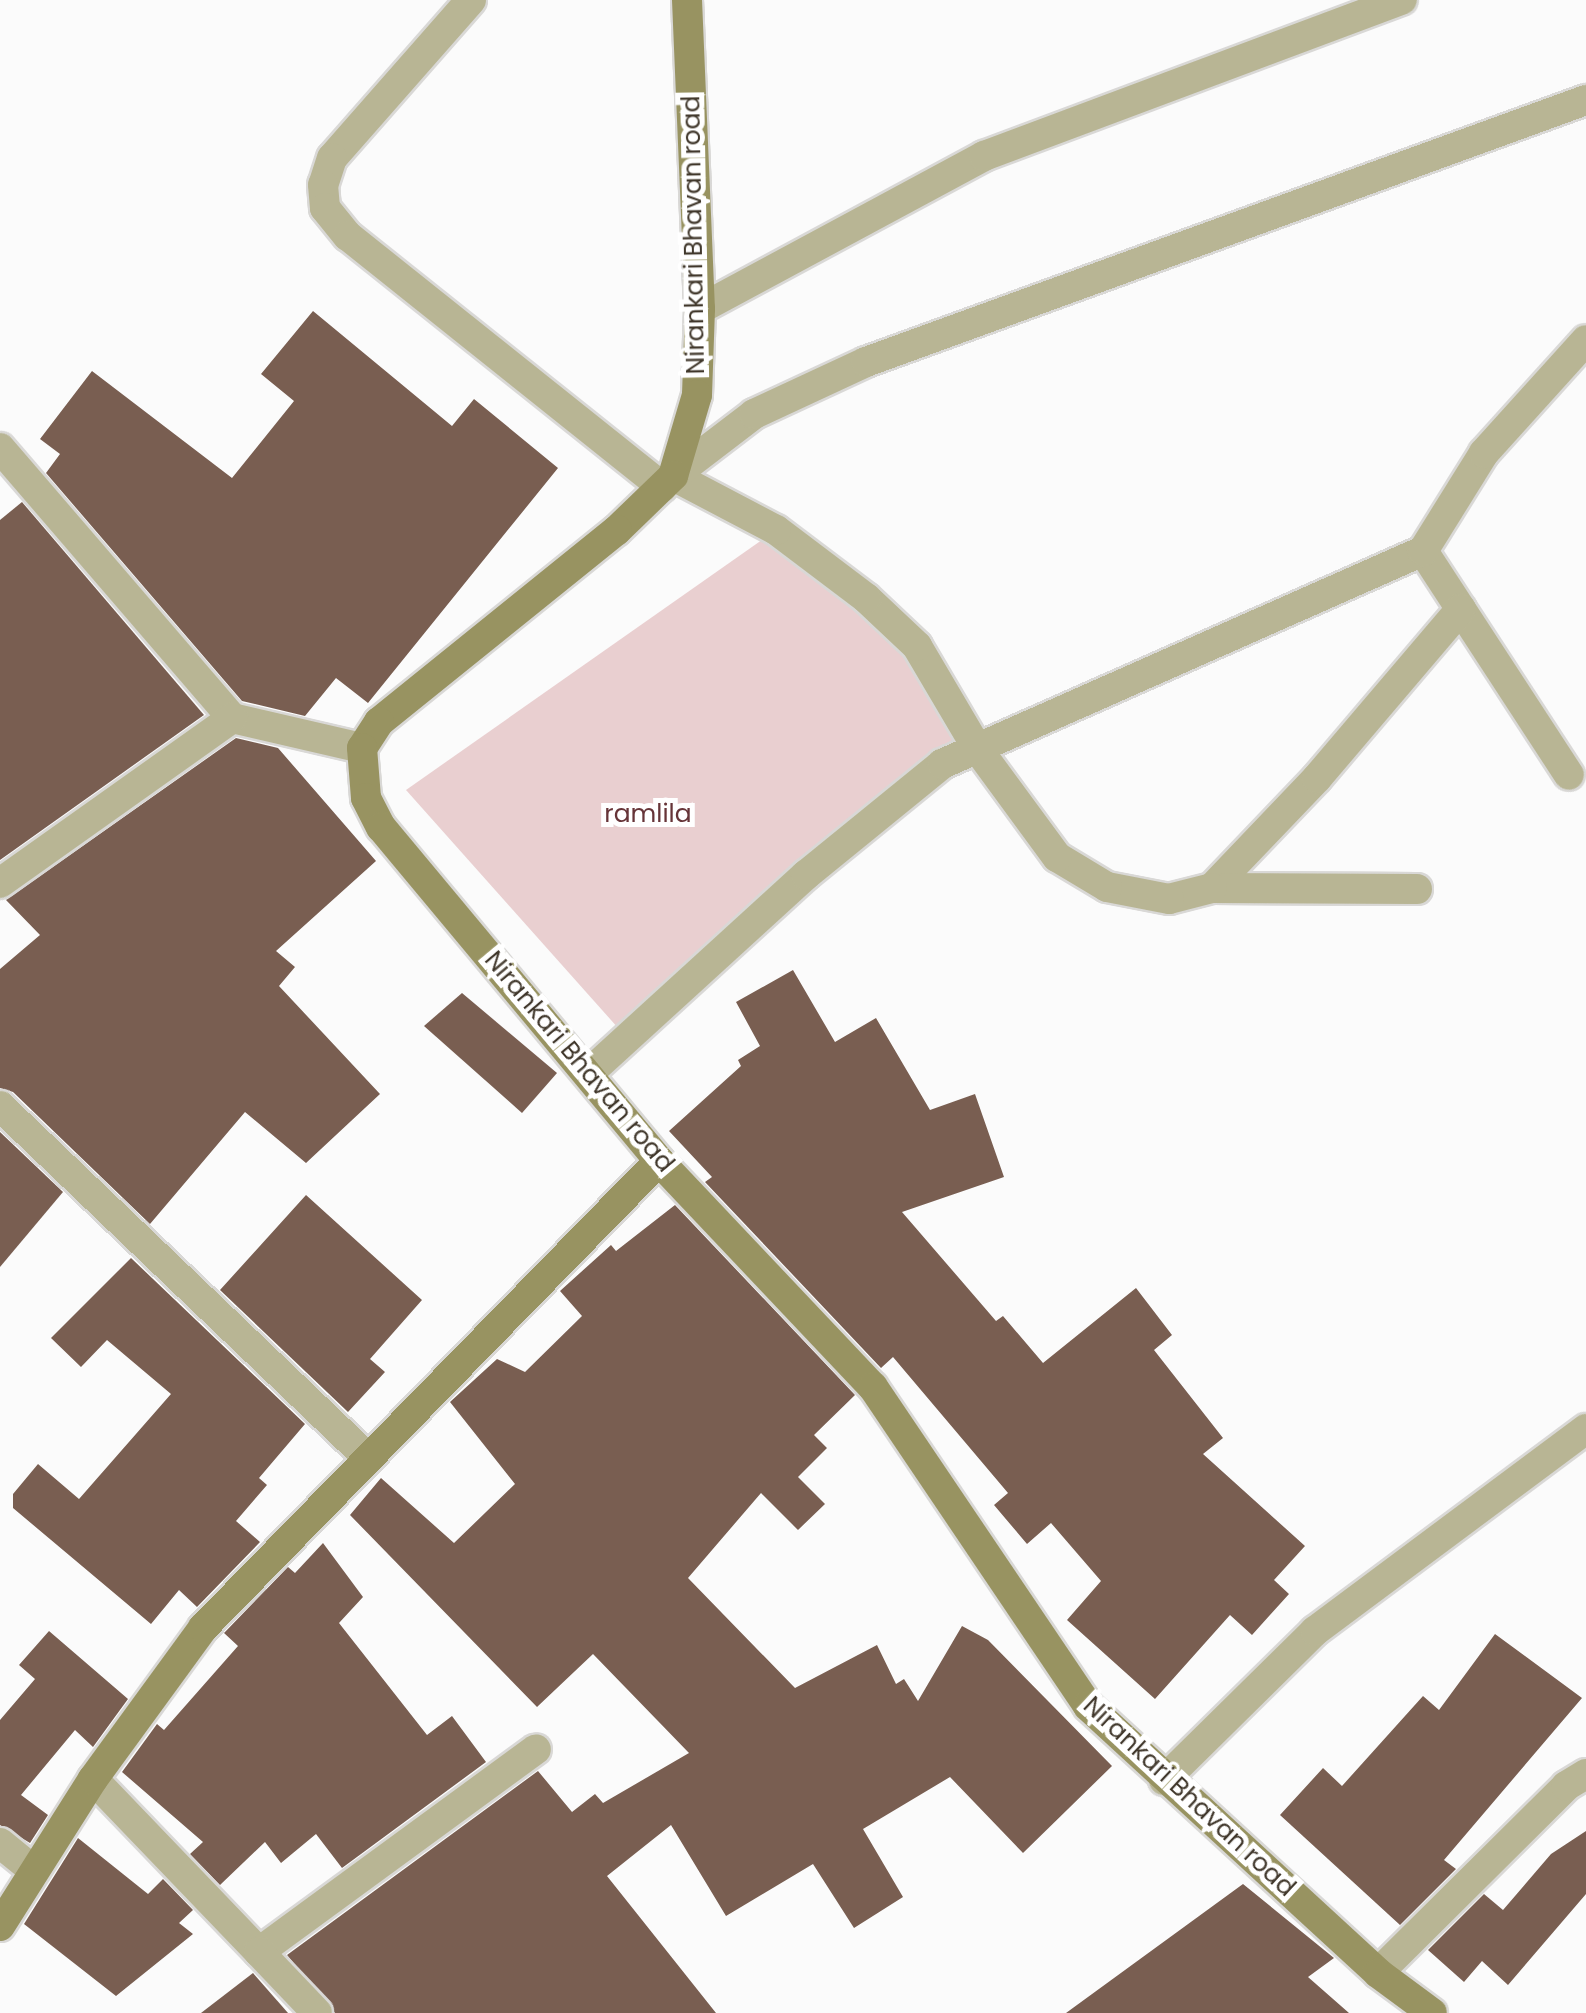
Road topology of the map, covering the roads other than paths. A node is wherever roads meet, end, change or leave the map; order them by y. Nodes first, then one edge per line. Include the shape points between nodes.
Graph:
1 (471, 0) edge
2 (687, 0) edge
3 (1402, 0) edge
4 (1586, 100) edge
5 (700, 309) junction
6 (1586, 340) edge
7 (0, 448) edge
8 (667, 482) junction
9 (1423, 551) junction
10 (1462, 609) junction
11 (232, 718) junction
12 (362, 748) junction
13 (977, 748) junction
14 (1568, 775) dead end
15 (0, 883) edge
16 (1212, 888) junction
17 (1417, 889) dead end
18 (588, 1073) junction
19 (0, 1106) edge
20 (660, 1160) junction
21 (1586, 1429) edge
22 (366, 1456) junction
23 (536, 1749) dead end
24 (1586, 1774) edge
25 (93, 1779) junction
26 (1164, 1780) junction
27 (0, 1843) edge
28 (32, 1870) junction
29 (0, 1926) edge
30 (258, 1952) junction
31 (1378, 1973) junction
32 (317, 2013) edge
33 (1432, 2013) edge

1 - 8 street via 332,158 323,186 325,208 348,236
2 - 5 street, Nirankari Bhavan road
3 - 5 street via 984,156
4 - 8 street via 866,362 754,414
5 - 8 street, Nirankari Bhavan road via 697,395
6 - 9 street via 1484,454
7 - 11 street
8 - 12 street via 378,722
8 - 13 street via 776,530 866,598 917,646
9 - 10 street
9 - 13 street
10 - 14 street
10 - 16 street
11 - 12 street
11 - 15 street
12 - 18 street, Nirankari Bhavan road via 360,777 381,827
13 - 16 street via 1057,857 1090,877 1107,887 1169,899
13 - 18 street via 942,764 806,875
16 - 17 street
18 - 20 street, Nirankari Bhavan road
19 - 22 street
20 - 22 street
20 - 26 street, Nirankari Bhavan road via 872,1387 1088,1706
21 - 26 street via 1314,1631
22 - 25 street via 202,1628
23 - 30 street
24 - 31 street
25 - 28 street
25 - 30 street
26 - 31 street, Nirankari Bhavan road
27 - 28 street
28 - 29 street
30 - 32 street
31 - 33 street, Nirankari Bhavan road

